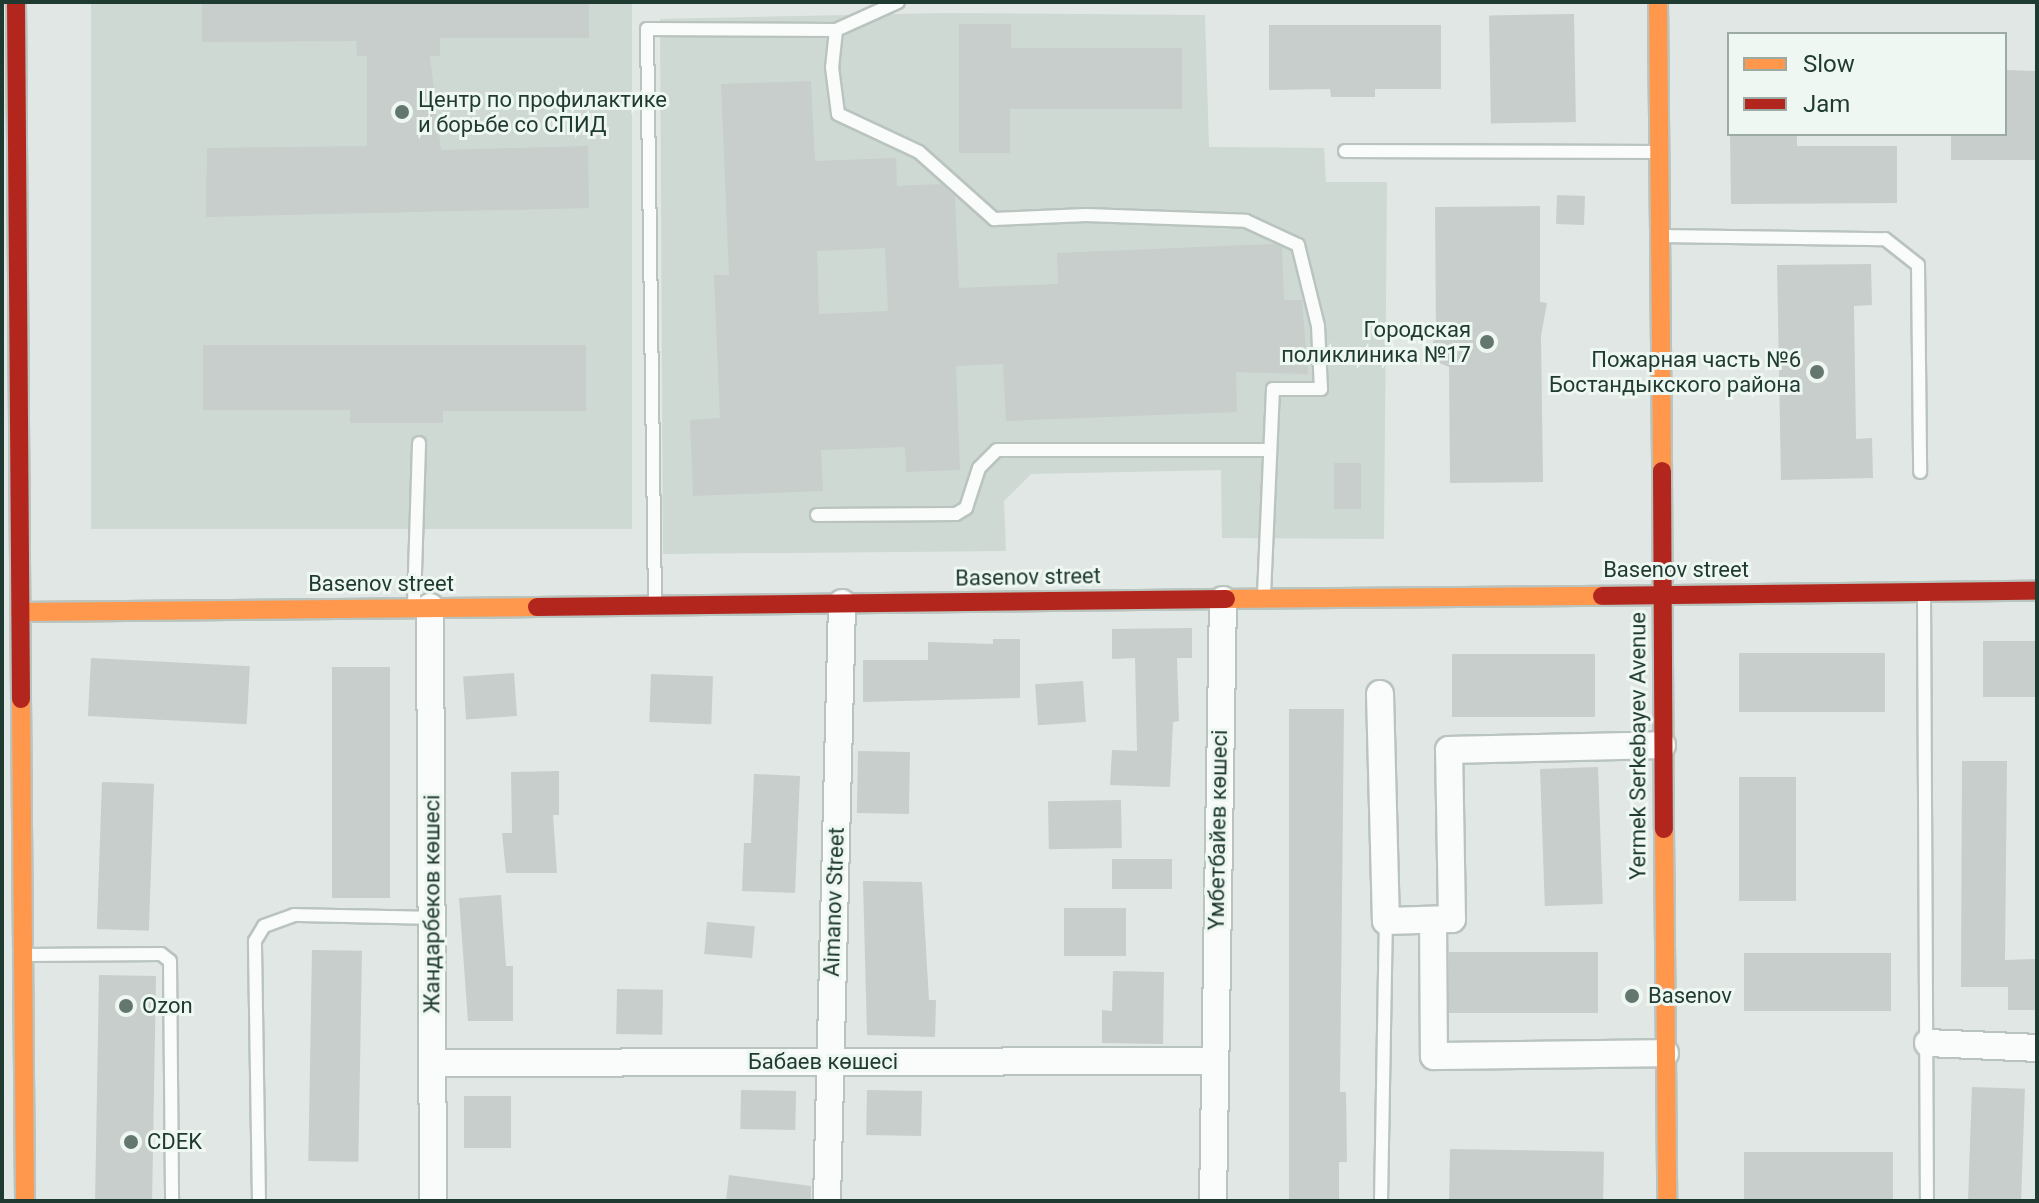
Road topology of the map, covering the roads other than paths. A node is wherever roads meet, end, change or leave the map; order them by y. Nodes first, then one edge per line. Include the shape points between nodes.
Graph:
1 (16, 2) edge
2 (898, 2) edge
3 (1658, 2) edge
4 (836, 30) junction
5 (1345, 151) dead end
6 (1658, 152) junction
7 (1658, 236) junction
8 (419, 443) dead end
9 (1269, 450) junction
10 (1920, 472) dead end
11 (817, 515) dead end
12 (2037, 591) edge
13 (1924, 592) junction
14 (1661, 595) junction
15 (1263, 599) junction
16 (1223, 600) junction
17 (842, 603) junction
18 (655, 605) junction
19 (422, 607) junction
20 (20, 612) junction
21 (1380, 694) dead end
22 (1662, 745) junction
23 (432, 918) junction
24 (1433, 920) junction
25 (1386, 921) junction
26 (23, 955) junction
27 (1928, 1043) junction
28 (2037, 1048) edge
29 (1665, 1053) junction
30 (1212, 1061) junction
31 (829, 1062) junction
32 (433, 1063) junction
33 (25, 1201) edge
34 (172, 1201) edge
35 (259, 1201) edge
36 (433, 1201) edge
37 (827, 1201) edge
38 (1213, 1201) edge
39 (1381, 1201) edge
40 (1667, 1201) edge
41 (1927, 1201) edge

1 - 20 street
2 - 4 lane
3 - 6 street, Yermek Serkebayev Avenue
4 - 9 lane via 832,67 838,114 919,152 994,219 1086,215 1246,221 1298,245 1318,326 1321,389 1273,389
4 - 18 lane via 647,29
5 - 6 lane
6 - 7 street, Yermek Serkebayev Avenue
7 - 10 lane via 1885,239 1918,265
7 - 14 street, Yermek Serkebayev Avenue
8 - 19 lane
9 - 11 lane via 997,450 986,456 966,508 956,514
9 - 15 lane
12 - 13 street, Basenov street
13 - 14 street, Basenov street
13 - 27 lane
14 - 15 street, Basenov street
14 - 22 street, Yermek Serkebayev Avenue
15 - 16 street, Basenov street
16 - 17 street, Basenov street
16 - 30 street, Үмбетбайев көшесі
17 - 18 street, Basenov street
17 - 31 street, Aimanov Street
18 - 19 street, Basenov street
19 - 20 street, Basenov street
19 - 23 street, Жандарбеков көшесі
20 - 26 street
21 - 25 street
22 - 24 street via 1449,750 1452,919
22 - 29 street, Yermek Serkebayev Avenue
23 - 32 street, Жандарбеков көшесі
23 - 35 lane via 294,915 278,919 255,941
24 - 25 street
24 - 29 street via 1434,1056
25 - 39 lane
26 - 33 street
26 - 34 lane via 161,954 170,961
27 - 28 street
27 - 41 lane
29 - 40 street, Yermek Serkebayev Avenue
30 - 31 street, Бабаев көшесі
30 - 38 street, Үмбетбайев көшесі
31 - 32 street, Бабаев көшесі
31 - 37 street, Aimanov Street
32 - 36 street, Жандарбеков көшесі

